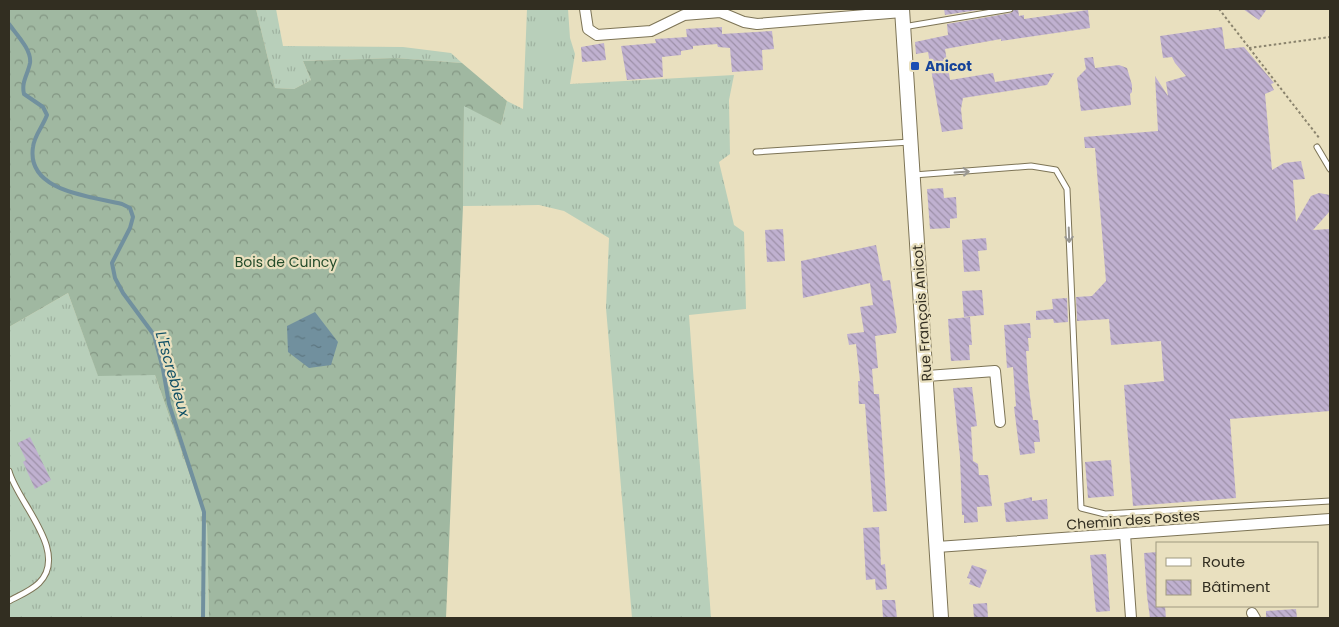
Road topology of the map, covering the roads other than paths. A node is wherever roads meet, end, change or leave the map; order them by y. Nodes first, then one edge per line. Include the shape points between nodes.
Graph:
1 (585, 9) edge
2 (1010, 9) edge
3 (902, 10) edge
4 (719, 11) edge
5 (684, 12) edge
6 (903, 27) junction
7 (911, 142) junction
8 (1316, 148) dead end
9 (756, 152) dead end
10 (1330, 169) edge
11 (913, 176) junction
12 (926, 376) junction
13 (1000, 422) dead end
14 (9, 471) edge
15 (1330, 501) edge
16 (1330, 520) edge
17 (1125, 534) junction
18 (937, 547) junction
19 (9, 601) edge
20 (941, 618) edge
21 (1131, 618) edge

1 - 5 street via 588,29 597,35 657,30
2 - 6 lane
3 - 4 street via 757,24
3 - 6 street, Rue François Anicot
4 - 5 street
6 - 7 street, Rue François Anicot
7 - 9 lane
7 - 11 street, Rue François Anicot
8 - 10 lane
11 - 12 street, Rue François Anicot
11 -> 15 lane via 1031,166 1056,170 1067,189 1081,508 1105,514
12 - 13 street via 995,372
12 - 18 street, Rue François Anicot
14 - 19 lane via 45,542 48,567 38,585
16 - 17 street, Chemin des Postes
17 - 18 street, Chemin des Postes
17 - 21 street
18 - 20 street, Rue François Anicot

